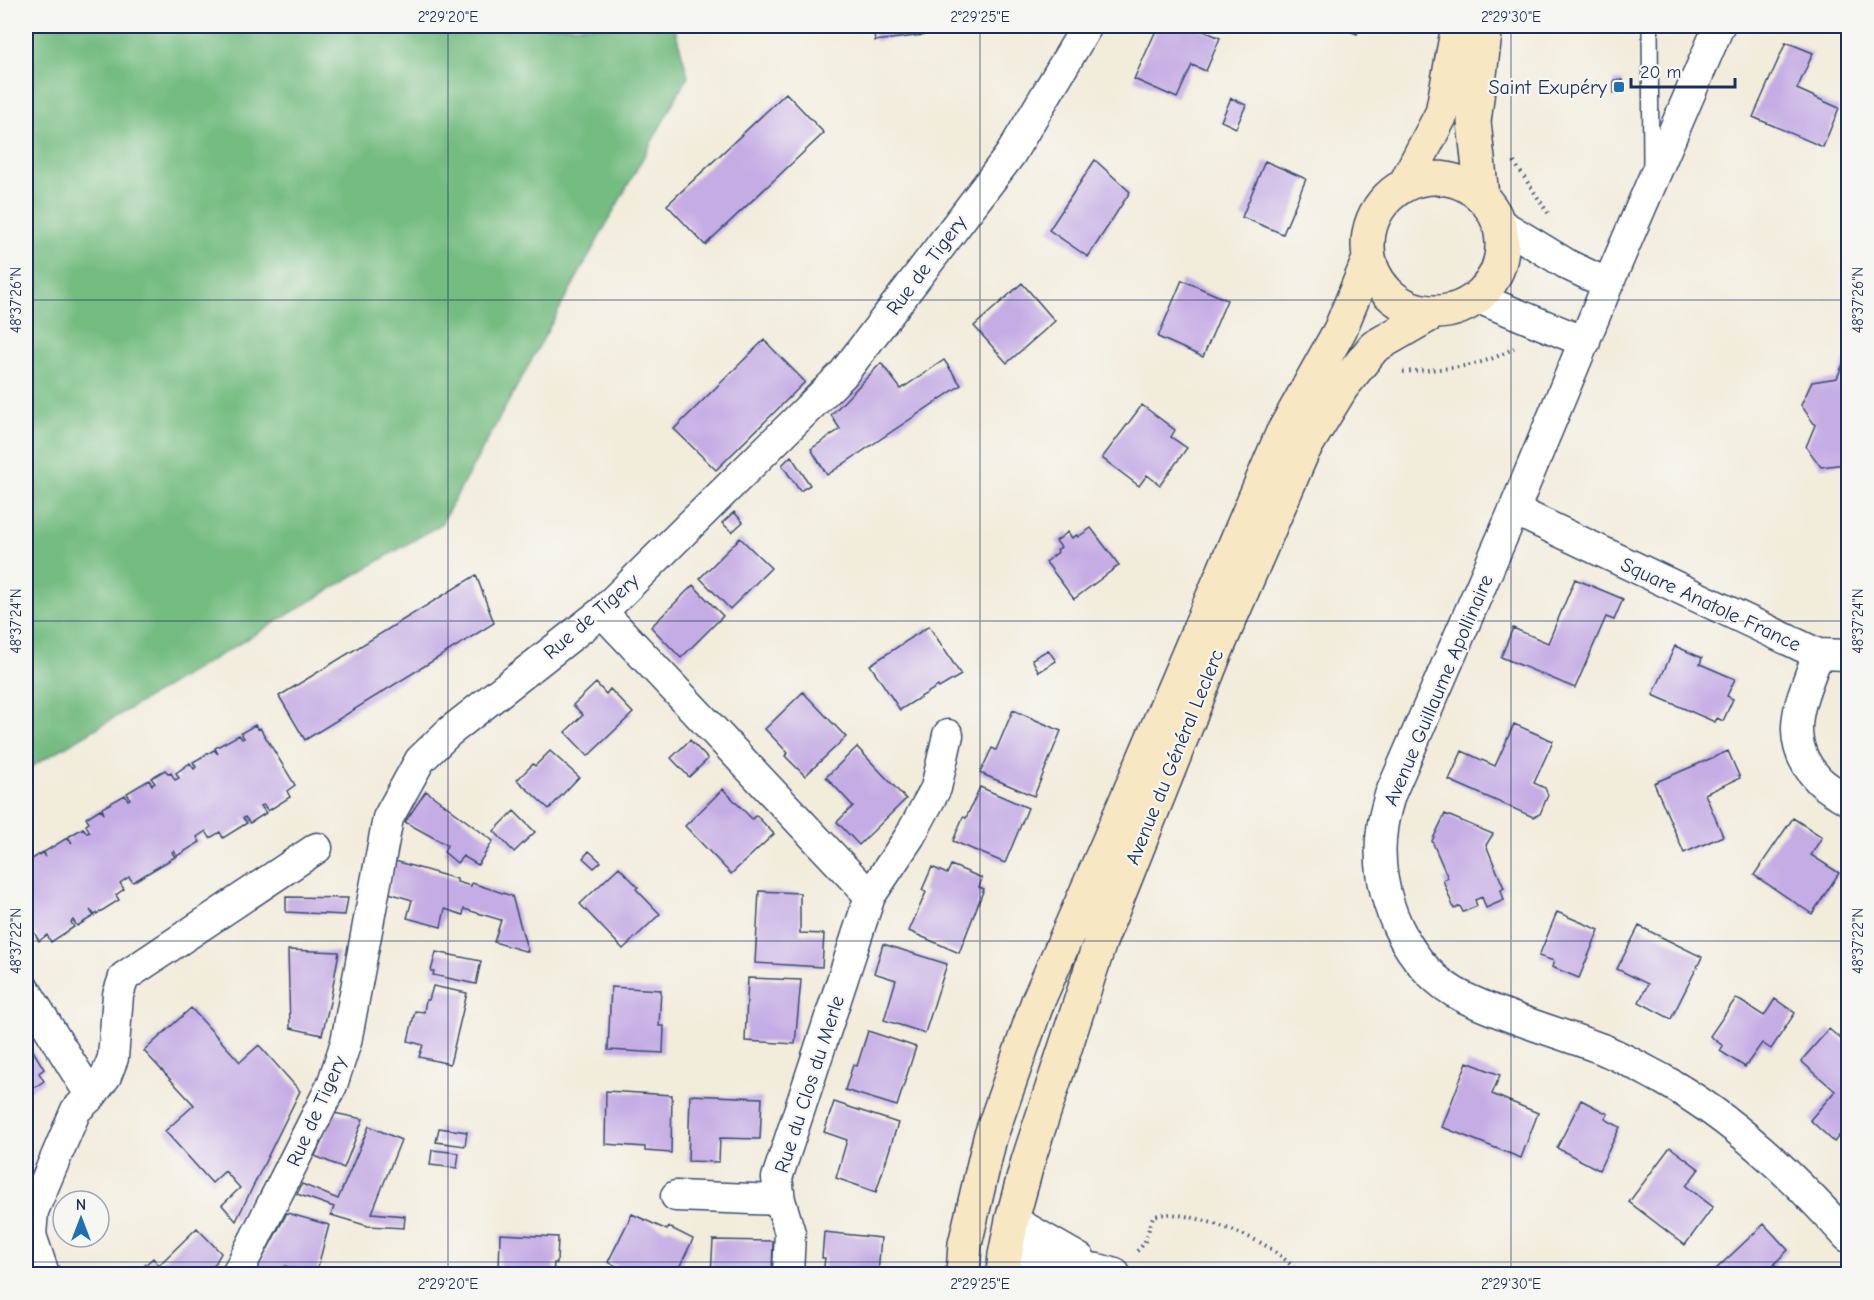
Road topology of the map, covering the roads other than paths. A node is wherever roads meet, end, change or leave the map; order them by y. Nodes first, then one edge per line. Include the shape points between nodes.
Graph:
1 (1088, 26) edge
2 (1458, 26) edge
3 (1486, 26) edge
4 (1650, 26) edge
5 (1719, 26) edge
6 (1651, 183) junction
7 (1405, 184) junction
8 (1482, 196) junction
9 (1499, 223) junction
10 (1369, 259) junction
11 (1608, 284) junction
12 (1478, 297) junction
13 (1433, 312) junction
14 (1585, 342) junction
15 (1515, 510) junction
16 (602, 612) junction
17 (1818, 654) junction
18 (1848, 655) edge
19 (948, 735) dead end
20 (1848, 800) edge
21 (317, 848) dead end
22 (870, 896) junction
23 (26, 991) edge
24 (91, 1096) junction
25 (676, 1196) dead end
26 (780, 1200) junction
27 (29, 1215) edge
28 (1012, 1220) junction
29 (1848, 1237) edge
30 (986, 1270) edge
31 (1107, 1272) edge
32 (44, 1275) edge
33 (237, 1275) edge
34 (788, 1275) edge

1 - 16 street, Rue de Tigery via 1010,156 843,374
2 - 7 main road, Avenue du Général Leclerc via 1442,113
3 - 8 main road, Avenue du Général Leclerc via 1474,122
4 - 6 lane
5 - 6 street, Avenue Guillaume Apollinaire
6 - 11 street, Avenue Guillaume Apollinaire
7 - 8 main road, Avenue du Général Leclerc via 1445,178 1465,184
7 - 10 main road, Avenue du Général Leclerc via 1387,197 1374,215 1368,236
8 - 9 main road, Avenue du Général Leclerc
9 - 11 street
9 - 12 main road, Avenue du Général Leclerc via 1503,243 1500,263 1492,282
10 - 13 main road, Avenue du Général Leclerc via 1374,276 1398,302 1415,310
10 - 30 main road, Avenue du Général Leclerc via 1340,330 1282,434 1038,1001 990,1137 965,1244
11 - 14 street, Avenue Guillaume Apollinaire
12 - 13 main road, Avenue du Général Leclerc via 1457,308
12 - 14 street
13 - 28 main road, Avenue du Général Leclerc via 1374,347 1342,387 1303,451 1217,649 1100,942
14 - 15 street, Avenue Guillaume Apollinaire
15 - 17 street, Square Anatole France
15 - 29 street, Avenue Guillaume Apollinaire via 1390,795 1381,831 1382,872 1388,903 1400,932 1418,961 1464,998 1604,1050 1664,1080 1717,1114 1815,1200
16 - 22 street
16 - 33 street, Rue de Tigery via 448,732 420,760 393,808 346,1042 332,1085
17 - 18 street
17 - 20 street, Square Anatole France via 1798,708 1796,731 1800,750 1819,781
19 - 22 street, Rue du Clos du Merle via 936,788
21 - 24 street via 124,977 118,995 113,1058
22 - 26 street, Rue du Clos du Merle via 777,1178
23 - 24 street
24 - 27 street via 76,1110
25 - 26 street
26 - 34 street, Rue du Clos du Merle via 790,1233
27 - 32 street
28 - 30 main road, Avenue du Général Leclerc
28 - 31 street
30 - 31 street

